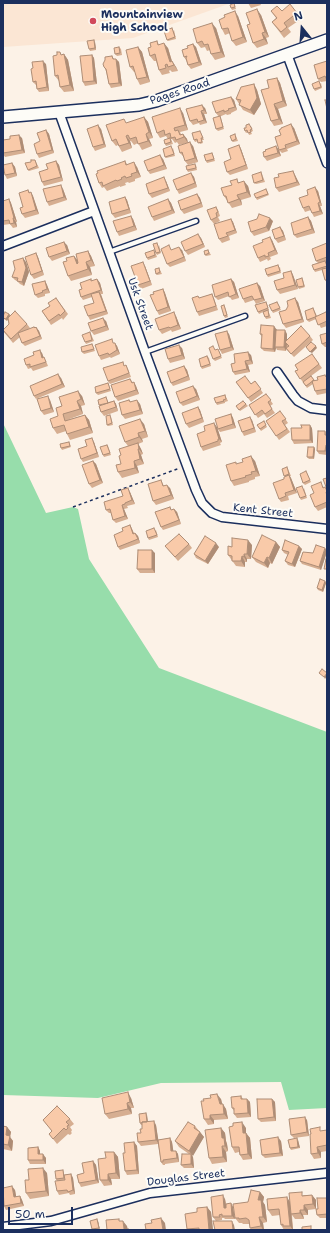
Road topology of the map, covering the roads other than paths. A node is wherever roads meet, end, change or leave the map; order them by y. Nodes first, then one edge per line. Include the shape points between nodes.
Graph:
1 (327, 40) edge
2 (287, 54) junction
3 (59, 112) junction
4 (3, 117) edge
5 (327, 163) edge
6 (94, 211) junction
7 (196, 221) dead end
8 (3, 246) edge
9 (109, 252) junction
10 (245, 316) dead end
11 (145, 352) junction
12 (277, 372) dead end
13 (327, 410) edge
14 (202, 502) joint
15 (327, 529) edge
16 (327, 1173) edge
17 (50, 1221) junction
18 (3, 1227) edge
19 (44, 1230) edge

1 - 2 street, Pages Road
2 - 3 street, Pages Road via 156,101 139,105
2 - 5 street
3 - 4 street, Pages Road
3 - 6 street, Usk Street
6 - 8 street
6 - 9 street, Usk Street
7 - 9 lane
9 - 11 street, Usk Street
10 - 11 lane
11 - 14 street, Usk Street
12 - 13 street via 298,401 311,408
14 - 15 street, Kent Street via 208,510 222,517
16 - 17 street, Douglas Street via 150,1193
17 - 18 street, Douglas Street
17 - 19 street

